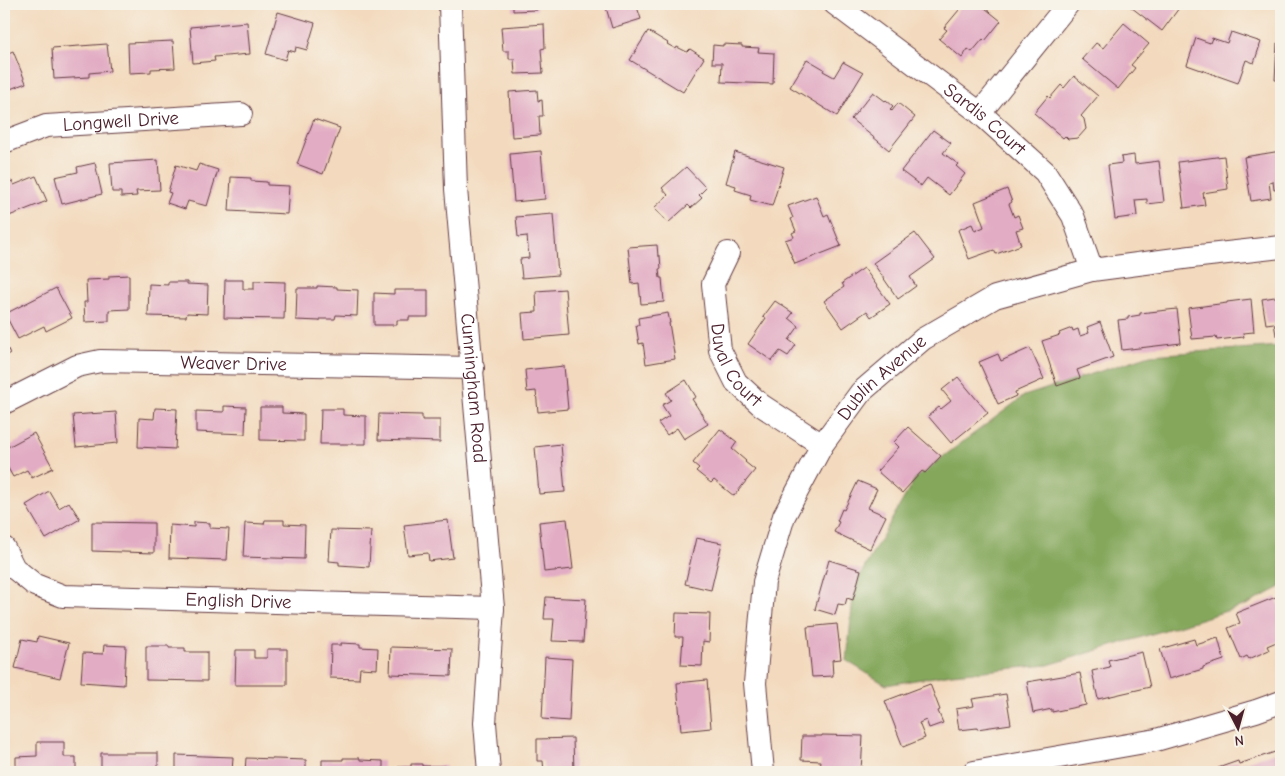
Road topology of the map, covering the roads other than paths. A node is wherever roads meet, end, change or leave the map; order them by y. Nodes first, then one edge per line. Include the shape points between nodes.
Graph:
1 (450, 4) edge
2 (835, 4) edge
3 (1068, 4) edge
4 (980, 113) junction
5 (241, 114) dead end
6 (4, 142) edge
7 (1281, 247) edge
8 (728, 253) dead end
9 (1092, 270) junction
10 (472, 368) junction
11 (4, 403) edge
12 (822, 445) junction
13 (4, 548) edge
14 (493, 608) junction
15 (1281, 702) edge
16 (489, 772) edge
17 (763, 772) edge
18 (974, 772) edge

1 - 10 street, Cunningham Road via 456,189
2 - 4 street, Sardis Court
3 - 4 street
4 - 9 street, Sardis Court via 1045,172 1073,216
5 - 6 street, Longwell Drive via 46,126
7 - 9 street, Dublin Avenue
8 - 12 street, Duval Court via 712,284 720,350 736,382 761,405
9 - 12 street, Dublin Avenue via 995,298 923,339 861,392
10 - 11 street, Weaver Drive via 100,361 77,366
10 - 14 street, Cunningham Road
12 - 17 street, Dublin Avenue via 784,516 764,582 755,684
13 - 14 street, English Drive via 14,568 35,585 63,596
14 - 16 street, Cunningham Road via 485,723
15 - 18 street via 1156,740

